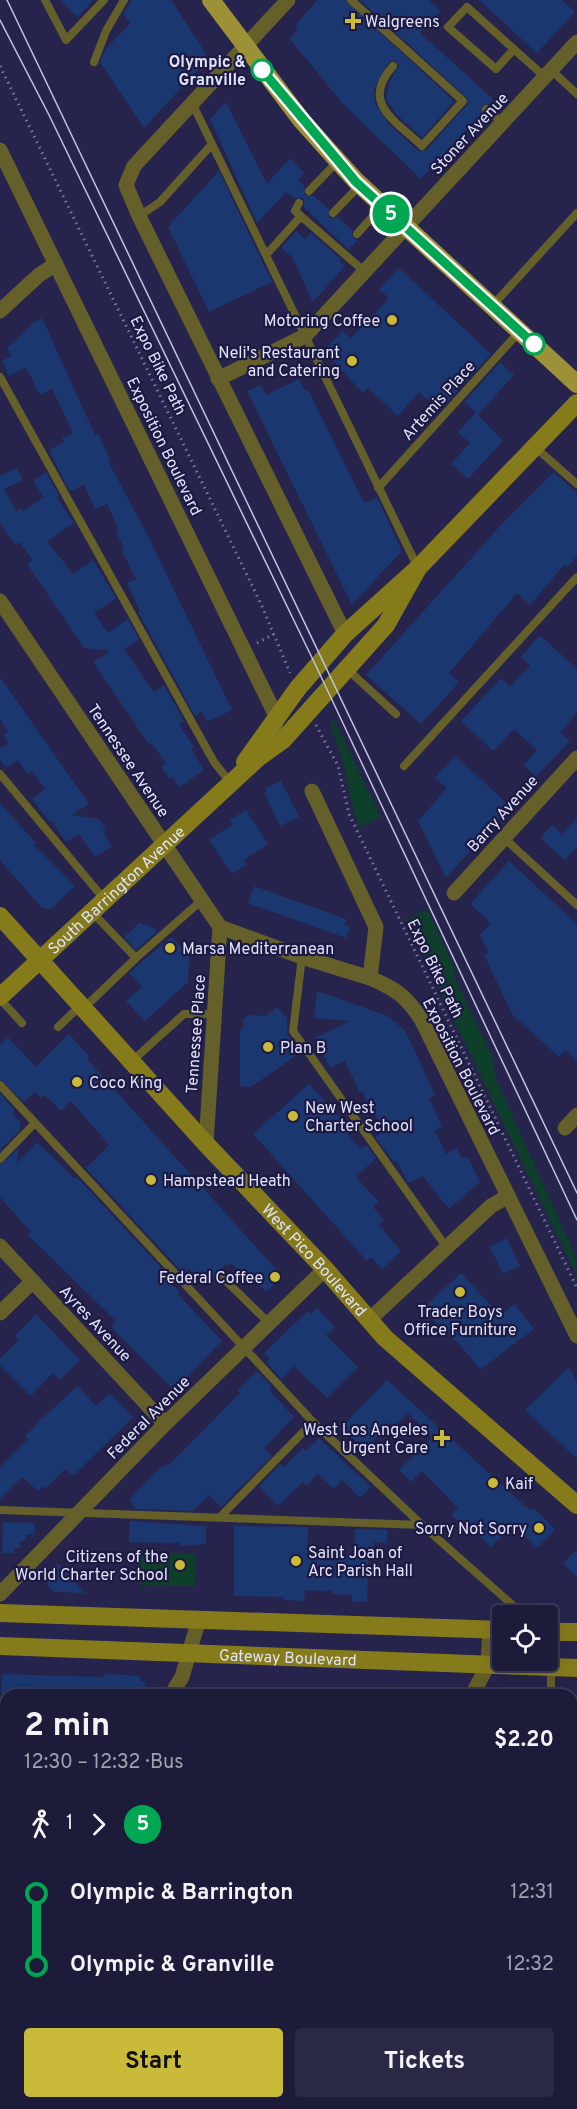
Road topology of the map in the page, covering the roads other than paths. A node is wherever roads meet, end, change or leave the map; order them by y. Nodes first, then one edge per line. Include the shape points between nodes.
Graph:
1 (45, 0) edge
2 (104, 0) edge
3 (124, 0) edge
4 (211, 0) edge
5 (288, 0) edge
6 (351, 0) edge
7 (577, 42) edge
8 (244, 47) junction
9 (514, 49) junction
10 (94, 62) dead end
11 (393, 66) dead end
12 (548, 74) junction
13 (577, 94) edge
14 (192, 103) junction
15 (486, 109) dead end
16 (503, 123) junction
17 (212, 144) junction
18 (0, 150) edge
19 (338, 161) junction
20 (360, 185) junction
21 (309, 191) dead end
22 (299, 203) dead end
23 (382, 206) junction
24 (333, 213) dead end
25 (577, 213) edge
26 (139, 216) junction
27 (301, 216) junction
28 (406, 228) junction
29 (357, 234) dead end
30 (266, 255) junction
31 (56, 264) junction
32 (365, 272) junction
33 (492, 306) junction
34 (0, 311) edge
35 (520, 331) junction
36 (305, 336) junction
37 (0, 377) edge
38 (218, 379) junction
39 (577, 384) edge
40 (577, 403) edge
41 (535, 447) junction
42 (577, 484) edge
43 (378, 488) junction
44 (418, 568) junction
45 (577, 577) edge
46 (0, 601) edge
47 (386, 625) junction
48 (345, 634) junction
49 (347, 669) junction
50 (396, 714) dead end
51 (276, 716) junction
52 (258, 758) junction
53 (577, 758) edge
54 (404, 766) dead end
55 (0, 774) edge
56 (231, 784) junction
57 (312, 791) dead end
58 (504, 838) junction
59 (164, 844) junction
60 (454, 893) dead end
61 (202, 900) junction
62 (577, 905) edge
63 (99, 906) junction
64 (0, 916) edge
65 (220, 927) junction
66 (302, 957) junction
67 (136, 958) junction
68 (40, 959) junction
69 (370, 978) junction
70 (0, 998) edge
71 (83, 1007) junction
72 (214, 1014) junction
73 (22, 1023) dead end
74 (58, 1027) dead end
75 (132, 1062) junction
76 (0, 1085) edge
77 (35, 1123) junction
78 (206, 1144) junction
79 (0, 1159) edge
80 (508, 1196) junction
81 (0, 1246) edge
82 (447, 1248) junction
83 (325, 1269) junction
84 (224, 1278) dead end
85 (33, 1281) junction
86 (0, 1313) edge
87 (369, 1320) junction
88 (269, 1323) junction
89 (577, 1336) edge
90 (244, 1348) junction
91 (313, 1422) junction
92 (165, 1424) junction
93 (577, 1505) edge
94 (0, 1510) edge
95 (79, 1514) junction
96 (221, 1516) junction
97 (422, 1525) junction
98 (0, 1594) edge
99 (513, 1605) edge
100 (0, 1613) edge
101 (199, 1619) junction
102 (492, 1629) edge
103 (558, 1632) edge
104 (577, 1632) edge
105 (0, 1646) edge
106 (492, 1647) edge
107 (190, 1655) junction
108 (488, 1665) junction
109 (492, 1665) edge
110 (558, 1667) edge
111 (577, 1668) edge
112 (550, 1671) edge
113 (175, 1689) edge
114 (475, 1689) edge
115 (551, 1689) edge

1 - 2 lane via 66,40
3 - 10 lane
4 - 8 main road
5 - 8 street
6 - 11 lane via 463,101 422,146 382,108 378,88
7 - 12 street, Stoner Avenue
8 - 14 street
8 - 19 main road
9 - 9 lane via 467,7 448,27 496,69
9 - 12 lane
12 - 13 lane
12 - 16 street, Stoner Avenue
14 - 17 lane
14 - 26 street via 134,166 126,185
15 - 16 lane
16 - 28 street, Stoner Avenue
17 - 26 lane via 160,202
17 - 30 lane
18 - 31 street, Exposition Boulevard
19 - 20 main road
19 - 21 lane
20 - 23 main road
20 - 24 lane
22 - 27 lane via 296,211
23 - 28 main road
23 - 29 lane
25 - 33 lane
26 - 38 street
27 - 30 lane
27 - 32 lane via 320,227
28 - 32 street, Stoner Avenue
28 - 33 main road
30 - 36 lane
31 - 34 street
31 - 51 street, Exposition Boulevard
32 - 36 street, Stoner Avenue
33 - 35 main road
35 - 39 main road
35 - 43 lane, Artemis Place
36 - 38 street, Stoner Avenue
36 - 43 lane
37 - 56 lane via 214,762
38 - 48 street
40 - 41 main road, South Barrington Avenue
41 - 42 lane
41 - 44 main road, South Barrington Avenue
43 - 44 lane
44 - 47 main road, South Barrington Avenue
44 - 48 main road, South Barrington Avenue
45 - 54 lane
46 - 59 street, Tennessee Avenue
47 - 48 main road via 360,635
47 - 49 main road, South Barrington Avenue
48 - 51 main road, South Barrington Avenue
49 - 50 lane
49 - 52 main road, South Barrington Avenue via 283,740
51 - 52 street via 275,729
51 - 56 main road, South Barrington Avenue
52 - 56 main road, South Barrington Avenue
53 - 58 street, Barry Avenue
55 - 63 lane
56 - 59 main road, South Barrington Avenue
57 - 69 street via 376,927
58 - 60 street, Barry Avenue
58 - 62 lane
59 - 61 street, Tennessee Avenue
59 - 63 main road, South Barrington Avenue
61 - 65 street, Tennessee Avenue
61 - 67 lane
63 - 67 lane
63 - 68 main road, South Barrington Avenue
64 - 68 main road, West Pico Boulevard
65 - 66 street
65 - 72 street, Tennessee Place
66 - 69 street
66 - 82 lane via 293,1031
67 - 71 lane
68 - 70 main road, South Barrington Avenue
68 - 71 main road, West Pico Boulevard
69 - 80 street, Exposition Boulevard via 407,999 421,1020
70 - 73 lane
71 - 74 lane
71 - 75 main road, West Pico Boulevard
72 - 75 lane via 184,1014
72 - 78 street, Tennessee Place
75 - 78 main road, West Pico Boulevard
76 - 77 lane
77 - 79 lane
77 - 90 lane
78 - 83 main road, West Pico Boulevard
80 - 82 street via 491,1206
80 - 89 street, Exposition Boulevard
81 - 85 street, Ayres Avenue
82 - 87 street
83 - 87 main road, West Pico Boulevard
83 - 88 street, Federal Avenue
84 - 88 lane
85 - 86 street
85 - 92 street, Ayres Avenue
87 - 93 main road, West Pico Boulevard via 439,1387
88 - 90 street, Federal Avenue
90 - 91 lane
90 - 92 street, Federal Avenue
91 - 96 lane
91 - 97 lane
92 - 95 street, Federal Avenue
94 - 95 lane
95 - 96 lane
95 - 98 street, Federal Avenue
96 - 97 lane
97 - 99 lane
100 - 101 main road
101 - 102 main road
101 - 107 street
103 - 104 main road
105 - 107 main road, Gateway Boulevard
106 - 108 street
107 - 108 main road, Gateway Boulevard
107 - 113 street
108 - 109 main road, Gateway Boulevard
108 - 114 street
110 - 111 main road, Gateway Boulevard
112 - 115 lane

